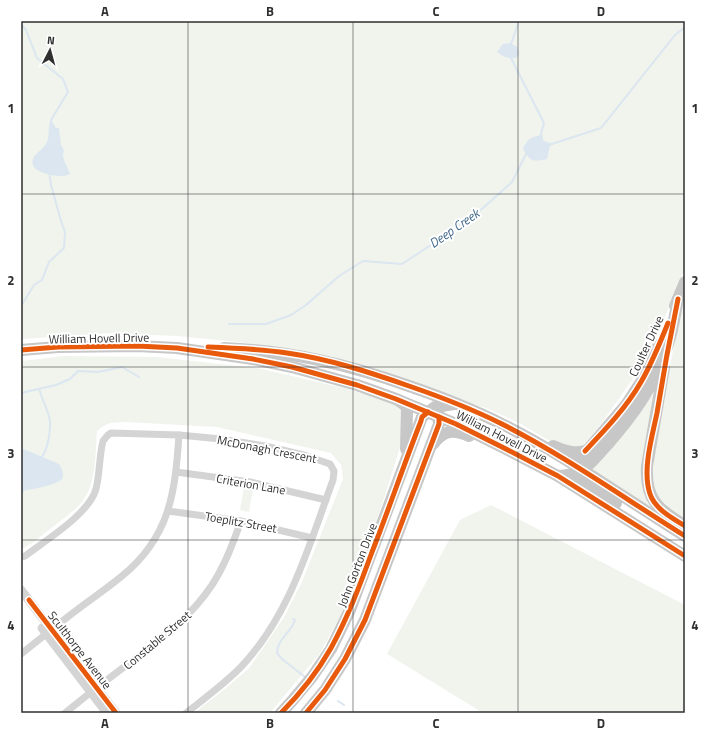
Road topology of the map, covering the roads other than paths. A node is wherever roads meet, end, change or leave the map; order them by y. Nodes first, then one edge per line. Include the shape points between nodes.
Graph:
1 (685, 282) edge
2 (678, 299) junction
3 (669, 344) junction
4 (176, 348) junction
5 (21, 350) edge
6 (422, 390) junction
7 (396, 398) junction
8 (455, 403) junction
9 (434, 412) junction
10 (502, 424) junction
11 (179, 435) junction
12 (432, 445) junction
13 (506, 449) junction
14 (585, 451) junction
15 (406, 460) junction
16 (578, 470) junction
17 (176, 472) junction
18 (558, 476) junction
19 (326, 500) junction
20 (168, 511) junction
21 (241, 521) junction
22 (685, 526) edge
23 (685, 536) edge
24 (312, 538) junction
25 (685, 549) edge
26 (685, 556) edge
27 (23, 557) edge
28 (21, 564) edge
29 (21, 590) edge
30 (21, 600) edge
31 (49, 632) junction
32 (21, 654) edge
33 (94, 690) junction
34 (65, 713) edge
35 (107, 713) edge
36 (116, 713) edge
37 (186, 713) edge
38 (281, 713) edge
39 (306, 713) edge

1 - 2 main road, Coulter Drive
2 - 3 main road, Coulter Drive
2 - 14 main road, Coulter Drive via 654,358 641,382 626,405
3 - 16 main road, Coulter Drive via 654,381 636,410 588,466
3 - 22 main road via 646,479 650,495 659,508
4 - 5 main road, William Hovell Drive via 58,347
4 - 6 main road, William Hovell Drive via 201,346 287,353 351,367
4 - 7 main road, William Hovell Drive via 292,367
6 - 8 main road, William Hovell Drive
6 - 9 main road
7 - 9 main road, William Hovell Drive
7 - 15 main road via 407,410
8 - 9 main road
8 - 10 main road, William Hovell Drive
9 - 12 main road via 440,424
9 - 13 main road, William Hovell Drive
9 - 15 main road, John Gorton Drive via 422,417
10 - 14 main road via 536,436 562,450 572,453
10 - 16 main road, William Hovell Drive via 556,454
11 - 17 street
11 - 19 street, McDonagh Crescent via 256,444 326,461 332,467 334,476
11 - 27 street, McDonagh Crescent via 116,432 108,434 103,441 95,491 87,506
12 - 13 main road via 448,432 460,432 491,446
12 - 39 main road via 358,636 329,684
13 - 18 main road, William Hovell Drive
14 - 16 main road, Coulter Drive
15 - 38 main road, John Gorton Drive via 368,565 341,630 312,677
16 - 18 main road via 568,476
16 - 23 main road, William Hovell Drive
16 - 25 main road via 582,482
17 - 19 street, Criterion Lane via 250,482
17 - 20 street
18 - 26 main road, William Hovell Drive
19 - 24 street, McDonagh Crescent
20 - 21 street, Toeplitz Street
20 - 31 street via 152,544 135,564
21 - 24 street, Toeplitz Street
21 - 33 street, Constable Street via 224,564 199,603 174,628
24 - 37 street, McDonagh Crescent via 289,597 259,645 241,667
27 - 28 street, McDonagh Crescent
29 - 31 street, Sculthorpe Avenue
30 - 31 street, Sculthorpe Avenue
31 - 32 street
31 - 33 street, Sculthorpe Avenue
33 - 34 street, Constable Street
33 - 35 street, Sculthorpe Avenue
33 - 36 street, Sculthorpe Avenue

